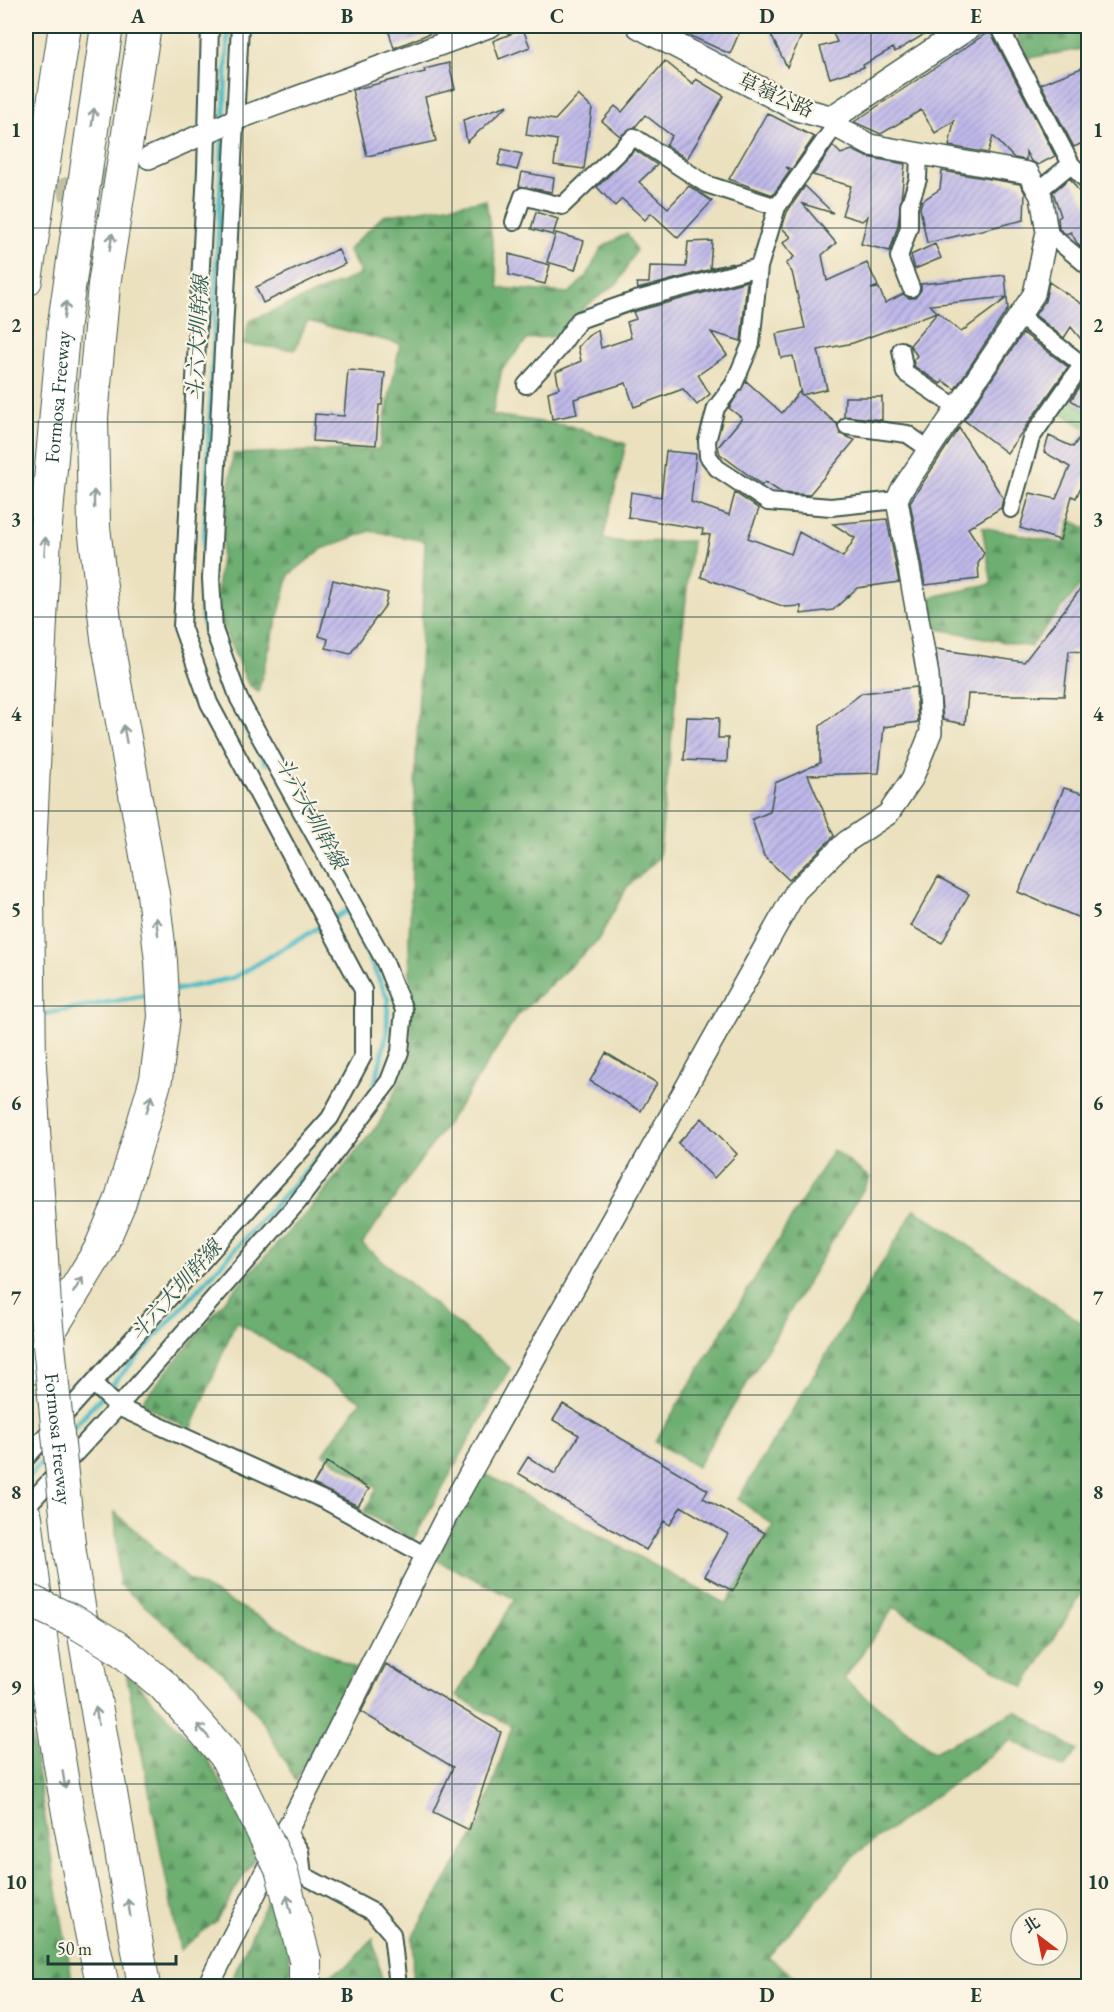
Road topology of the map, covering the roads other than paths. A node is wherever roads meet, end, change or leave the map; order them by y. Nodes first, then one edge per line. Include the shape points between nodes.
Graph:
1 (65, 26) edge
2 (107, 26) edge
3 (145, 26) edge
4 (210, 26) edge
5 (240, 26) edge
6 (491, 26) edge
7 (639, 26) edge
8 (970, 26) edge
9 (999, 26) edge
10 (237, 119) junction
11 (834, 122) junction
12 (206, 134) junction
13 (919, 154) junction
14 (149, 158) tunnel mouth
15 (1071, 164) junction
16 (1089, 182) edge
17 (1038, 191) junction
18 (777, 207) junction
19 (514, 222) dead end
20 (1047, 232) junction
21 (1089, 266) edge
22 (759, 267) junction
23 (26, 280) edge
24 (911, 288) dead end
25 (1019, 316) junction
26 (901, 350) dead end
27 (1085, 367) edge
28 (526, 386) dead end
29 (957, 408) junction
30 (847, 426) dead end
31 (929, 449) junction
32 (897, 500) junction
33 (1011, 509) dead end
34 (26, 1370) edge
35 (93, 1383) junction
36 (118, 1407) junction
37 (26, 1458) edge
38 (26, 1507) edge
39 (26, 1517) edge
40 (426, 1556) junction
41 (32, 1609) edge
42 (287, 1831) junction
43 (305, 1973) edge
44 (210, 1982) dead end
45 (103, 1986) edge
46 (144, 1986) edge
47 (398, 1986) edge

1 - 23 highway
46 -> 2 highway, Formosa Freeway, bridge via 70,1553 45,1306 30,1066 28,892 45,536 64,323
34 -> 3 highway via 99,1251 120,1202 156,1079 163,992 153,894 107,638 94,527 92,417 104,285
4 - 12 street
5 - 10 street
6 - 10 street
7 - 11 main road, 草嶺公路 via 798,109
8 - 11 main road, 草嶺公路
9 - 15 street
10 - 12 street
10 - 36 street via 210,579 214,630 239,699 384,960 404,1010 400,1053 389,1081 354,1130 298,1202
11 - 13 street via 870,145
11 - 18 street
12 - 14 street
12 - 35 street via 182,627 209,703 363,990 363,1056 330,1118
13 - 17 street via 1028,173
13 - 24 street via 909,227 899,257
15 - 16 street
15 - 17 street
17 - 20 street
18 - 19 street via 706,184 634,137 562,206 523,196
18 - 22 street
20 - 21 street
20 - 25 street via 1034,294
22 - 28 street via 636,300 579,320
22 - 32 street via 751,344 734,384 716,408 707,441 708,456 717,468 768,502 831,507
25 - 27 street
25 - 29 street
26 - 29 street via 905,373
27 - 33 street via 1031,438
29 - 31 street
30 - 31 street via 907,434
31 - 32 street
32 - 40 street via 928,675 931,732 912,779 888,814 846,843 796,891
35 - 36 street
35 - 37 street
36 - 38 street
36 - 40 street via 326,1501
39 - 41 highway
40 - 42 street
43 -> 41 highway, bridge via 281,1869 225,1755 164,1686 120,1649 77,1623
41 -> 45 highway via 84,1908
42 - 44 street
42 - 47 street via 300,1851 303,1875 373,1912 392,1934

